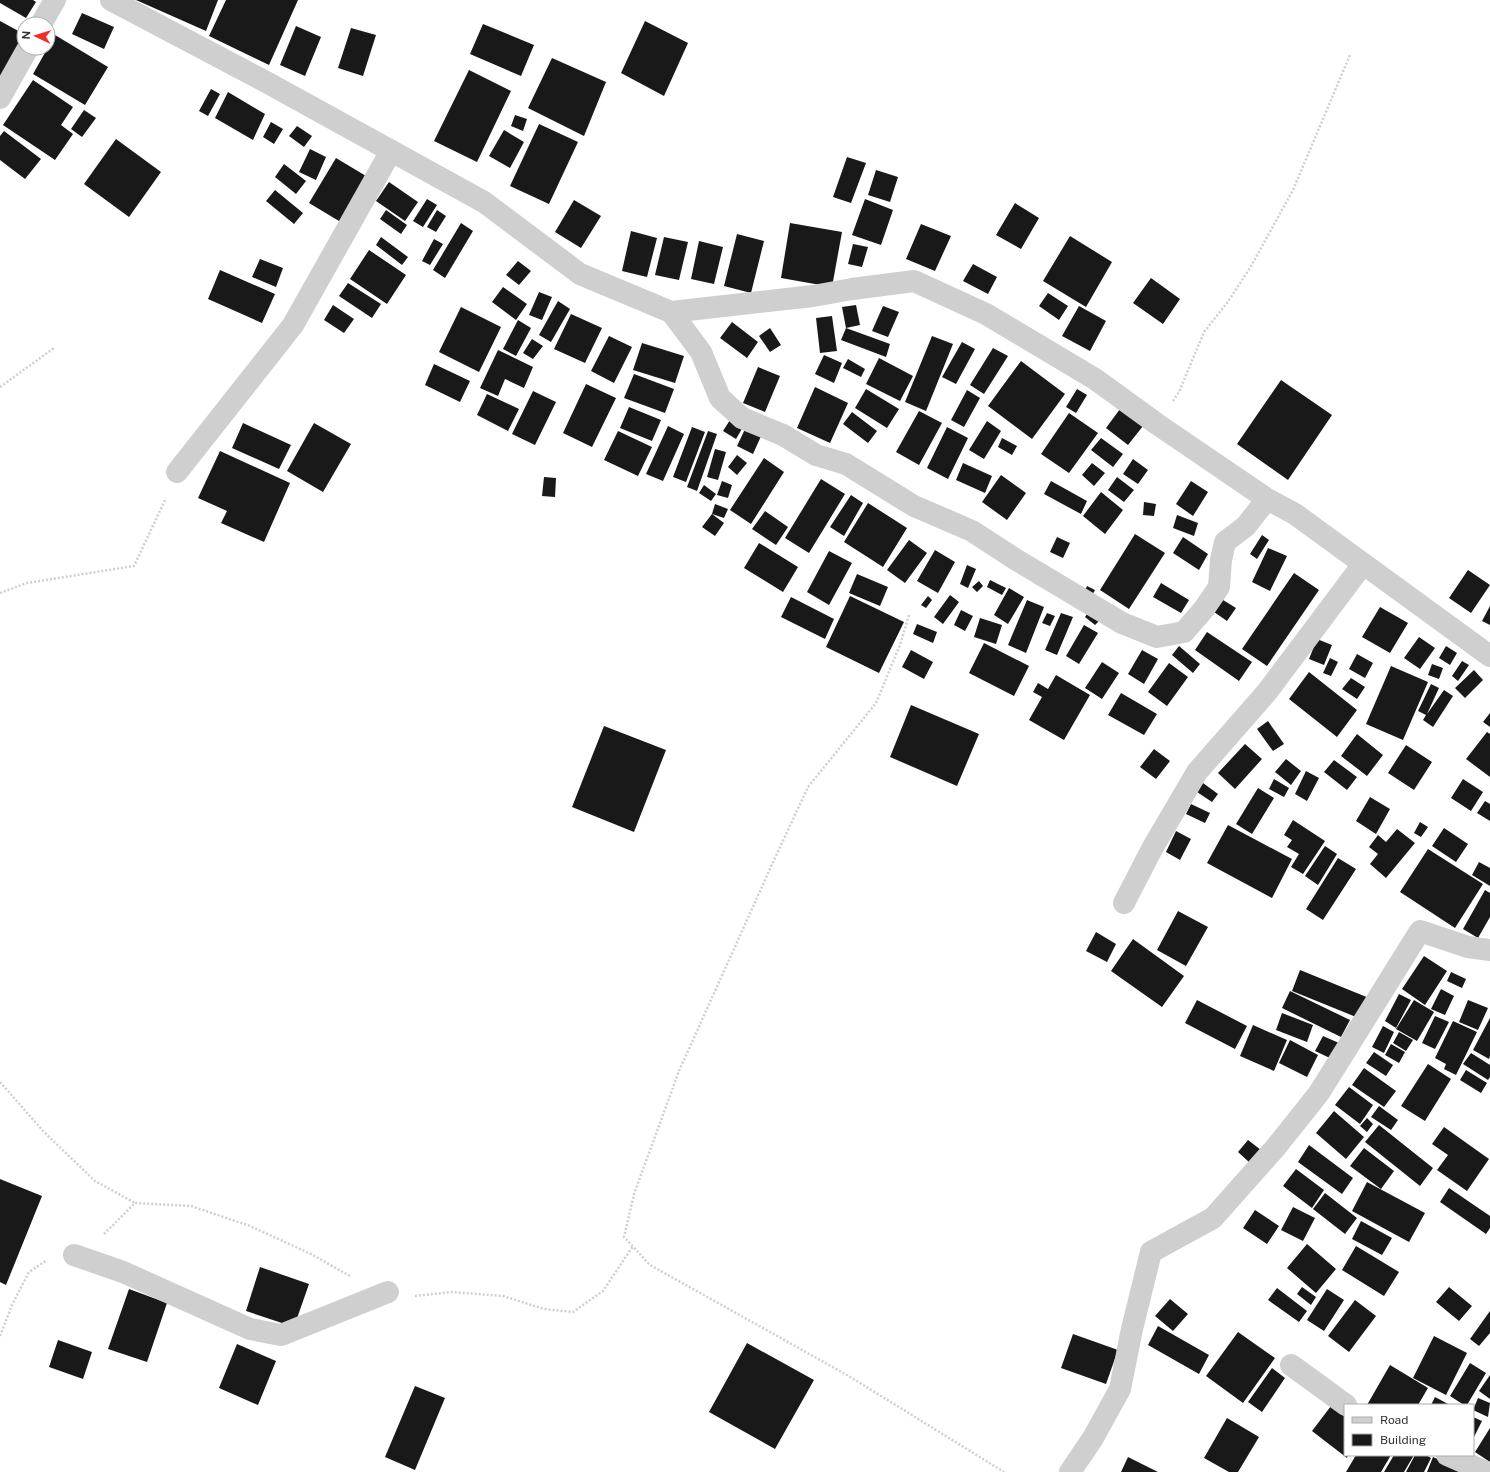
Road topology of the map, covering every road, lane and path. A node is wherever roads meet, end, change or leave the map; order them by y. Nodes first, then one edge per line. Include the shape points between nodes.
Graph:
1 (55, 0) edge
2 (111, 0) edge
3 (46, 16) edge
4 (1350, 55) dead end
5 (24, 56) edge
6 (0, 98) edge
7 (391, 151) junction
8 (671, 312) junction
9 (54, 348) dead end
10 (0, 387) edge
11 (1157, 424) junction
12 (178, 472) joint
13 (1267, 499) junction
14 (1363, 564) junction
15 (0, 593) edge
16 (909, 615) dead end
17 (1490, 656) edge
18 (1124, 903) dead end
19 (1490, 950) edge
20 (0, 1082) edge
21 (135, 1202) junction
22 (633, 1246) junction
23 (74, 1255) junction
24 (388, 1292) junction
25 (0, 1336) edge
26 (1291, 1365) dead end
27 (1345, 1404) edge
28 (1449, 1456) edge
29 (1004, 1472) edge
30 (1070, 1472) edge
31 (1486, 1472) edge

1 - 3 street
2 - 7 street
4 - 11 path via 1293,190 1250,268 1204,332 1180,392
5 - 6 street
7 - 8 street via 484,202 580,274
7 - 12 street via 293,325
8 - 11 street via 805,297 914,281 986,314 1096,379
8 - 13 street via 702,352 720,398 742,418 783,435 816,455 846,464 914,506 972,531 1122,623 1157,637 1184,632 1204,609 1219,587 1225,542 1246,526
9 - 10 path
11 - 13 street
12 - 15 path via 134,566 27,583
13 - 14 street via 1294,514
14 - 17 street
14 - 18 street via 1267,692 1197,772
16 - 22 path via 900,645 876,703 808,787 679,1071 634,1194 624,1237
19 - 30 street via 1468,947 1420,931 1318,1093 1276,1146 1213,1218 1151,1252 1120,1389 1093,1438
20 - 21 path via 44,1132 95,1182
21 - 23 path via 95,1243
21 - 24 path via 191,1206 250,1226 311,1254 362,1282
22 - 24 path via 603,1291 573,1312 544,1309 502,1296 452,1292 403,1297
22 - 29 path via 650,1265 847,1375
23 - 24 street via 123,1272 250,1329 282,1335
23 - 25 path via 50,1257 30,1272 12,1305
26 - 27 street
28 - 31 street

